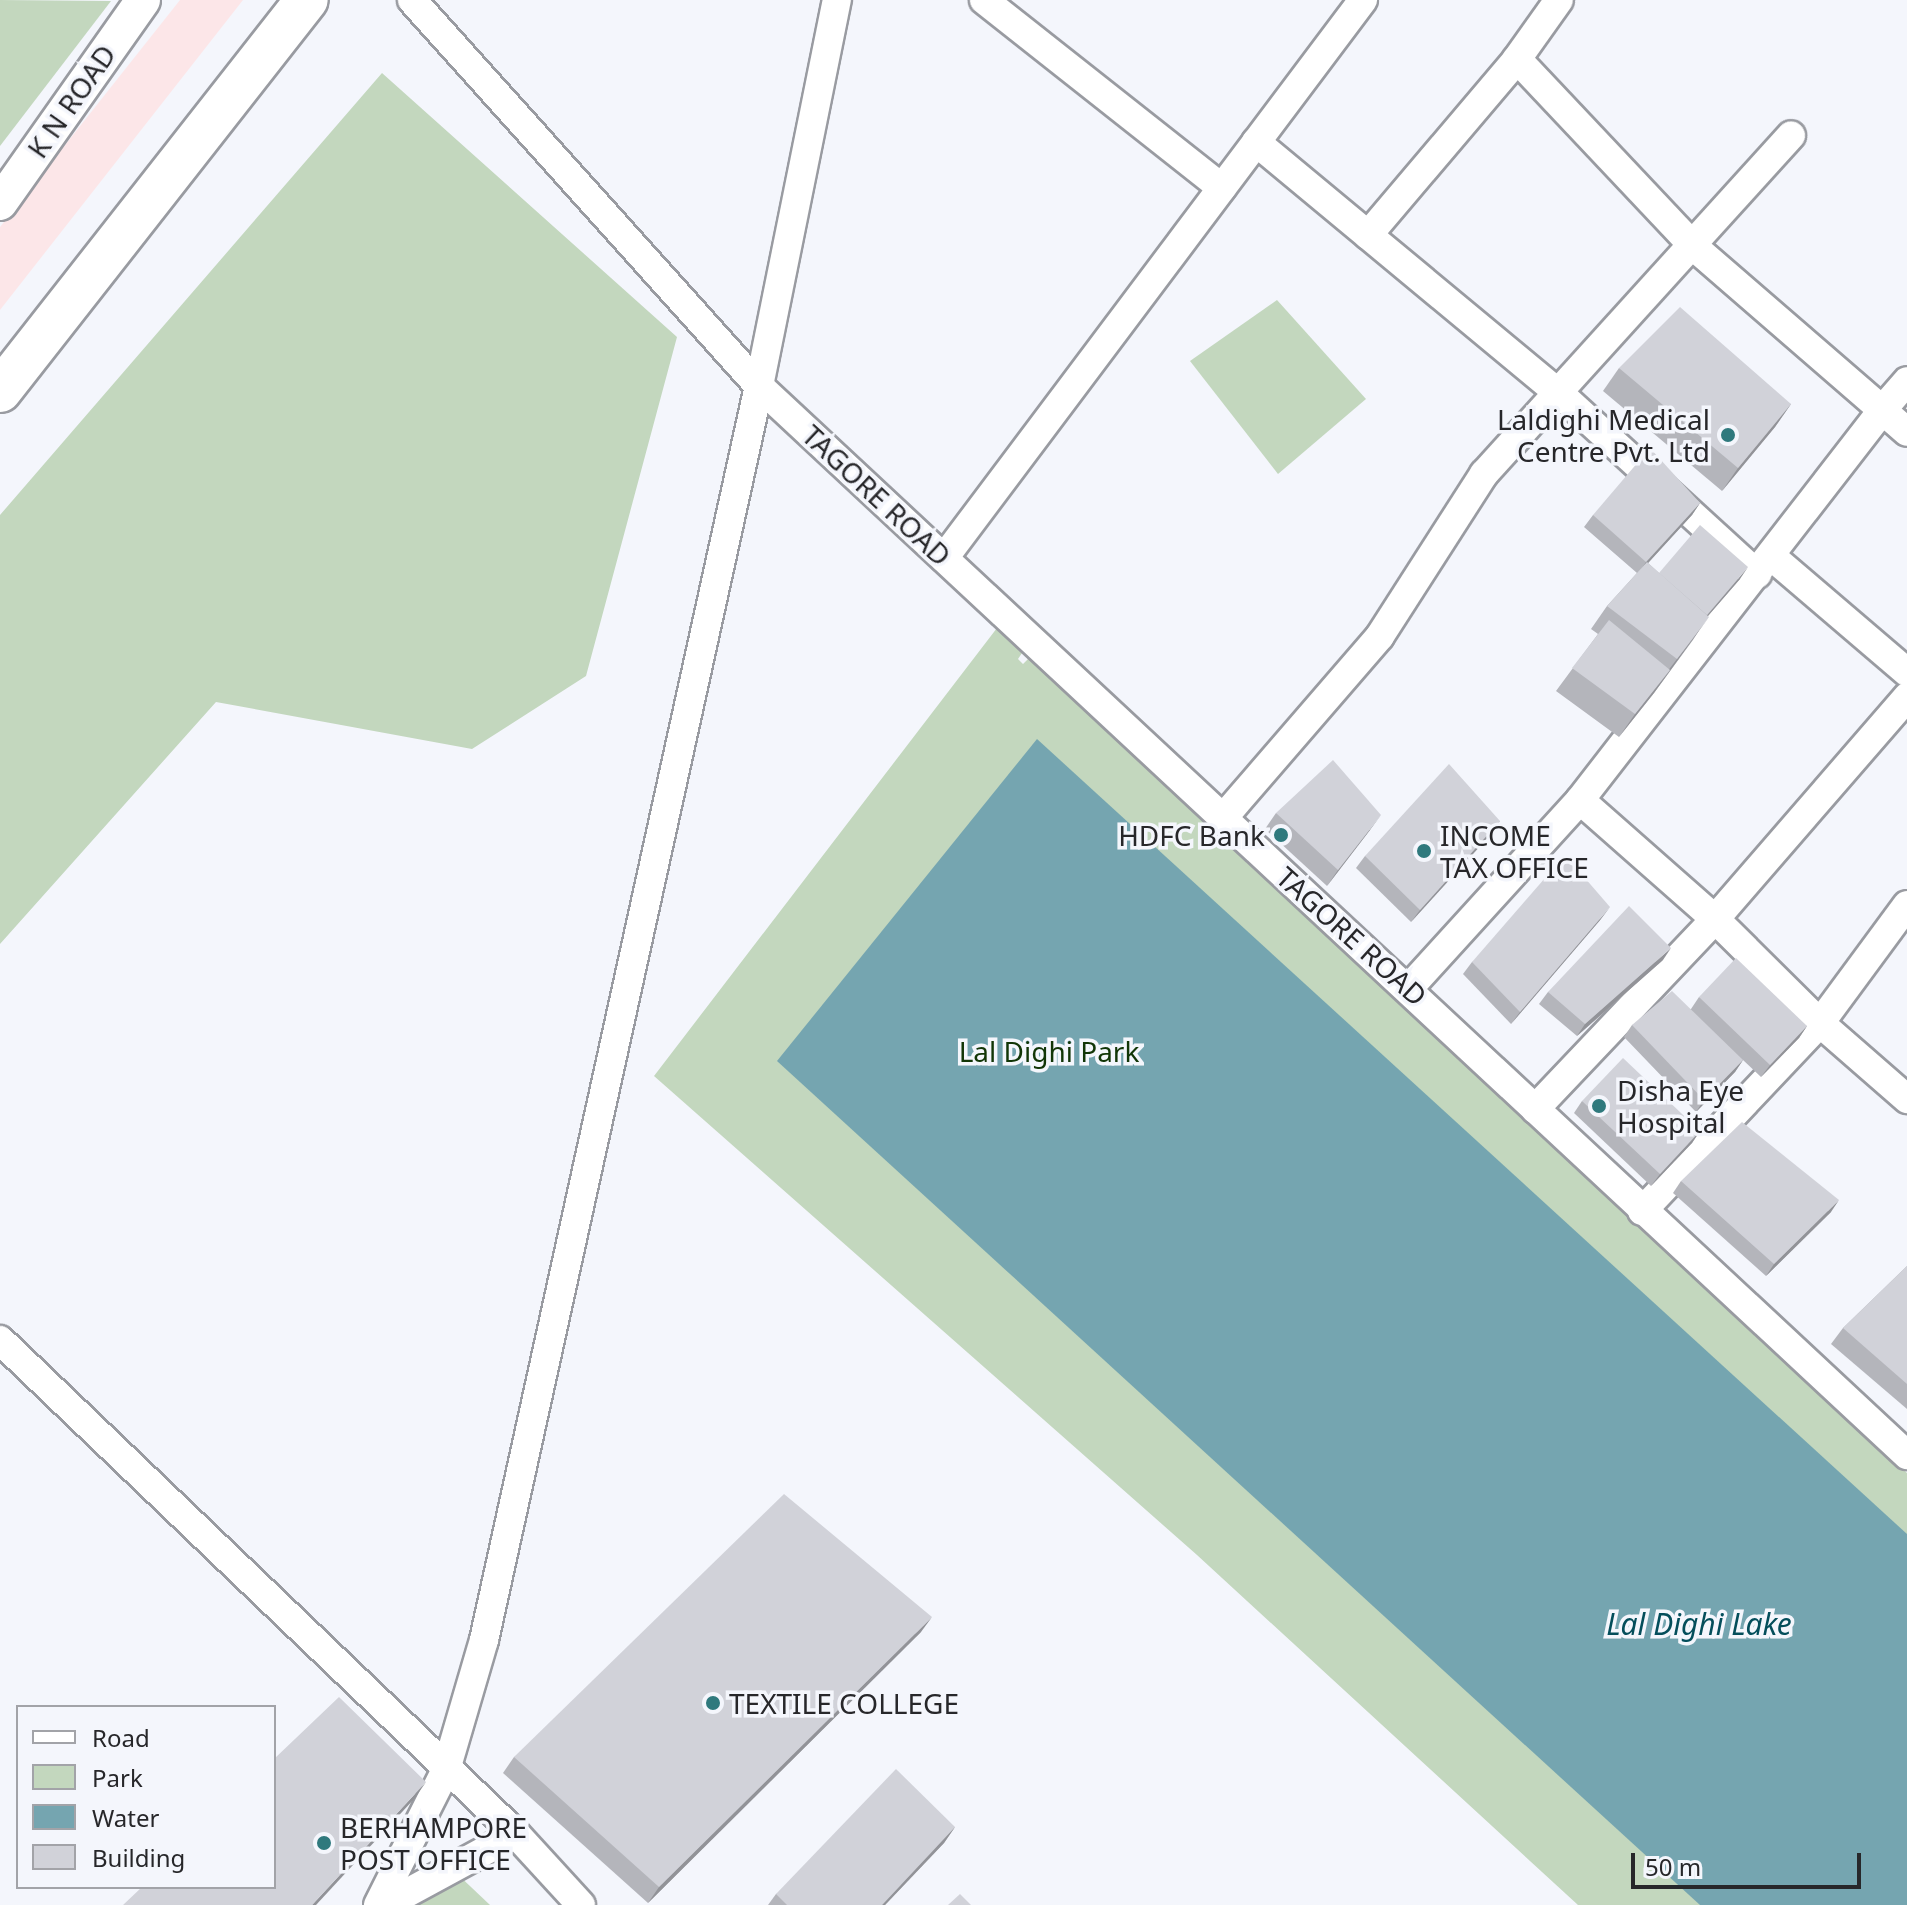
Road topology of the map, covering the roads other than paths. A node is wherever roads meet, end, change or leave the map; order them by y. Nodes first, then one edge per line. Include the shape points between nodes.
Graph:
1 (143, 0) edge
2 (307, 0) edge
3 (412, 0) edge
4 (837, 0) edge
5 (984, 0) edge
6 (1363, 0) edge
7 (1559, 0) edge
8 (1517, 59) junction
9 (1791, 135) dead end
10 (1256, 142) junction
11 (1222, 188) junction
12 (0, 203) edge
13 (1368, 235) junction
14 (1693, 246) junction
15 (1907, 381) edge
16 (759, 386) junction
17 (0, 391) edge
18 (1560, 394) junction
19 (1882, 410) junction
20 (1907, 432) edge
21 (944, 558) junction
22 (1764, 565) junction
23 (1907, 672) edge
24 (1907, 697) edge
25 (1580, 800) junction
26 (1223, 818) junction
27 (1907, 905) edge
28 (1715, 919) junction
29 (1409, 988) junction
30 (1820, 1023) junction
31 (1907, 1099) edge
32 (1535, 1109) junction
33 (1642, 1211) junction
34 (0, 1340) edge
35 (1906, 1451) edge
36 (446, 1770) junction
37 (516, 1834) junction
38 (378, 1905) edge
39 (385, 1905) edge
40 (581, 1905) edge

1 - 12 street, K N ROAD
2 - 17 main road
3 - 16 street, TAGORE ROAD
4 - 16 street
5 - 11 street
6 - 10 street
7 - 8 street
8 - 13 street
8 - 14 street
9 - 14 street
10 - 11 street
10 - 13 street
11 - 21 street
13 - 18 street
14 - 18 street
14 - 19 street
15 - 19 street
16 - 21 street, TAGORE ROAD
16 - 36 street via 484,1640
18 - 22 street
18 - 26 street via 1484,474 1380,636 1339,688
19 - 20 street
19 - 22 street
21 - 26 street, TAGORE ROAD
22 - 23 street
22 - 25 street
24 - 28 street
25 - 28 street
25 - 29 street
26 - 29 street, TAGORE ROAD
27 - 30 street
28 - 30 street
28 - 32 street
29 - 32 street, TAGORE ROAD
30 - 31 street
30 - 33 street
32 - 33 street, TAGORE ROAD
33 - 35 street, TAGORE ROAD
34 - 36 street
36 - 37 street
36 - 38 street
37 - 39 street
37 - 40 street

